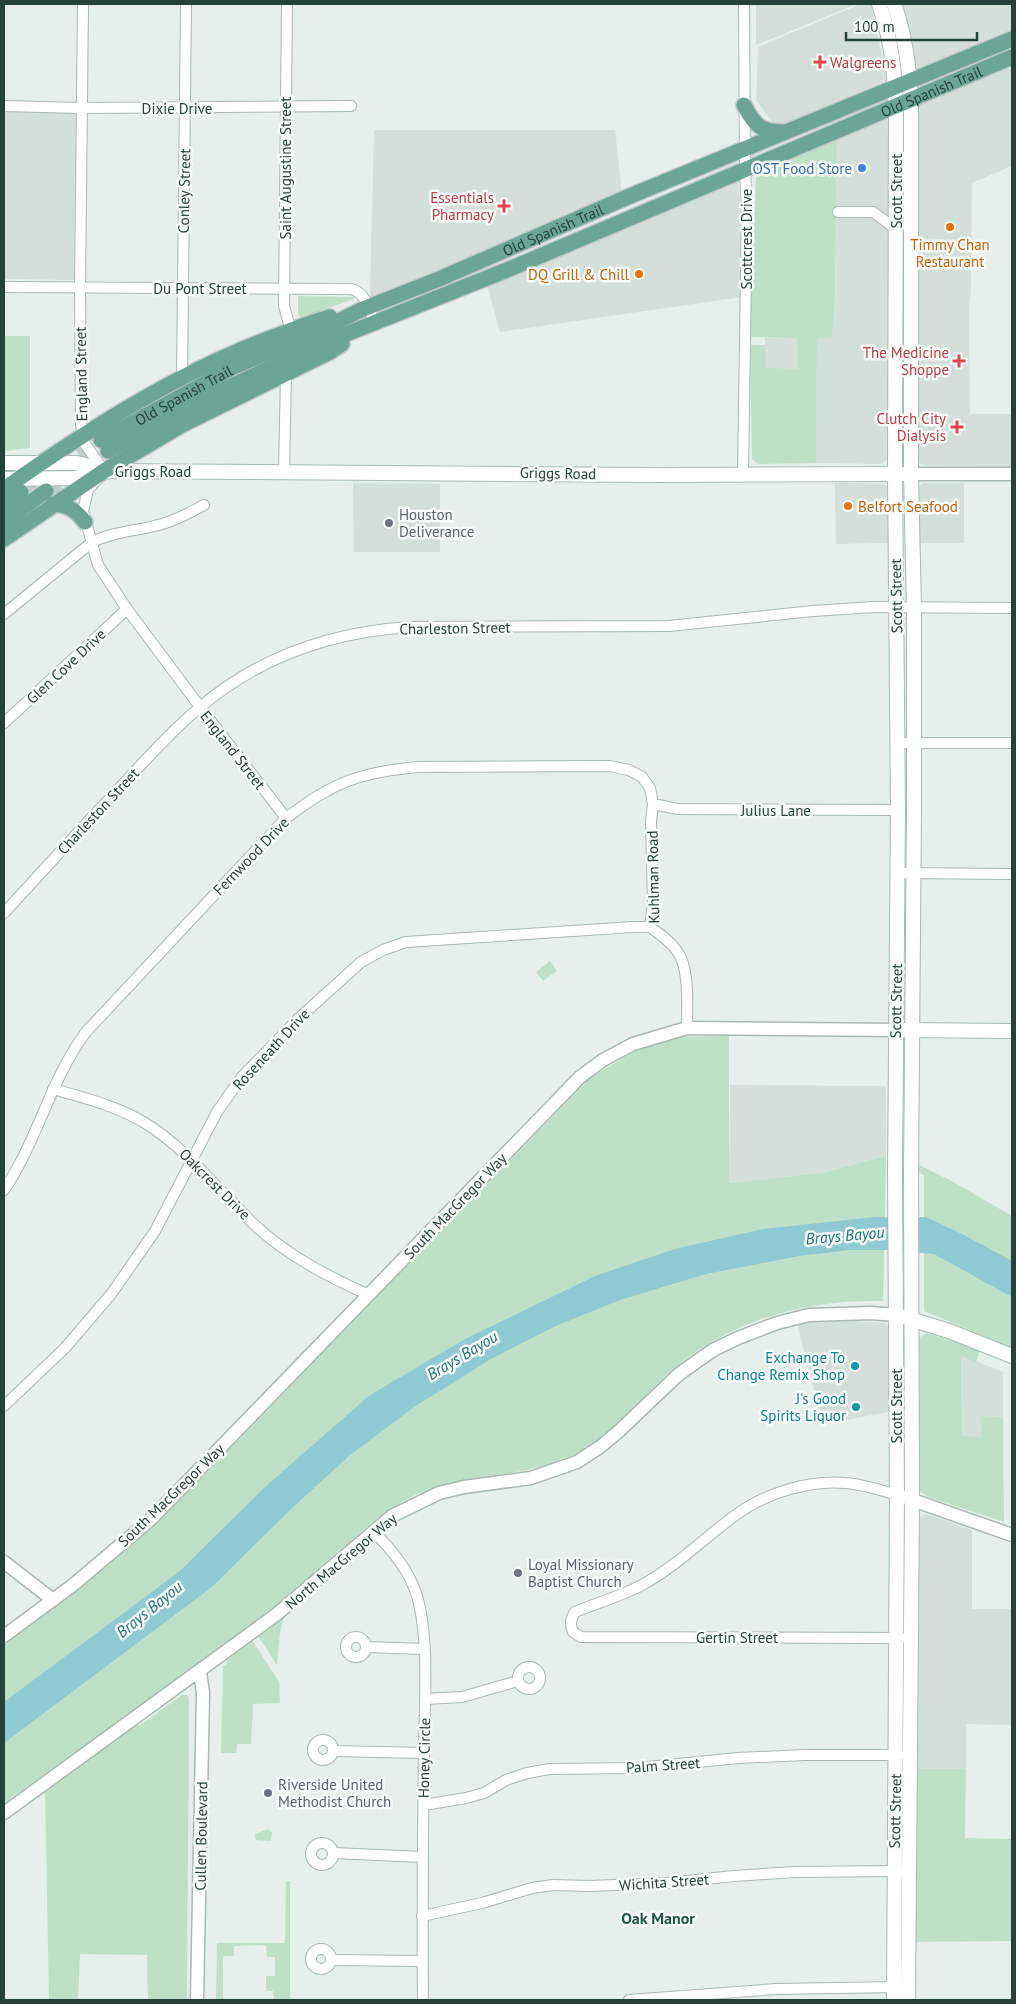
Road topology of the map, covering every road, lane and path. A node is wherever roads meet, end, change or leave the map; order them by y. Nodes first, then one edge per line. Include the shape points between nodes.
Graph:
1 (83, 4) edge
2 (186, 4) edge
3 (287, 4) edge
4 (744, 4) edge
5 (879, 4) edge
6 (894, 4) edge
7 (1007, 41) edge
8 (1012, 58) edge
9 (903, 85) junction
10 (903, 103) junction
11 (744, 105) junction
12 (4, 106) edge
13 (351, 106) dead end
14 (82, 108) junction
15 (185, 108) junction
16 (286, 108) junction
17 (787, 132) junction
18 (745, 150) junction
19 (745, 169) junction
20 (630, 196) junction
21 (838, 212) dead end
22 (637, 215) junction
23 (896, 229) junction
24 (911, 229) junction
25 (512, 248) junction
26 (520, 264) junction
27 (4, 287) edge
28 (80, 288) junction
29 (183, 288) junction
30 (284, 288) junction
31 (366, 308) junction
32 (372, 325) junction
33 (291, 331) junction
34 (286, 373) junction
35 (182, 378) junction
36 (83, 435) junction
37 (4, 463) edge
38 (40, 463) junction
39 (104, 471) junction
40 (284, 472) junction
41 (743, 474) junction
42 (895, 474) junction
43 (911, 474) junction
44 (1012, 474) edge
45 (14, 483) edge
46 (4, 489) edge
47 (50, 498) junction
48 (4, 504) edge
49 (204, 505) dead end
50 (4, 522) edge
51 (85, 522) junction
52 (4, 539) edge
53 (91, 543) junction
54 (896, 608) junction
55 (914, 608) junction
56 (1012, 608) edge
57 (128, 609) junction
58 (4, 614) edge
59 (200, 707) junction
60 (4, 723) edge
61 (898, 743) junction
62 (914, 743) junction
63 (1012, 743) edge
64 (642, 776) joint
65 (653, 804) junction
66 (898, 810) junction
67 (286, 818) junction
68 (898, 873) junction
69 (914, 873) junction
70 (1012, 874) edge
71 (4, 913) edge
72 (650, 927) junction
73 (687, 1028) junction
74 (896, 1030) junction
75 (912, 1030) junction
76 (1012, 1030) edge
77 (53, 1090) junction
78 (191, 1162) junction
79 (4, 1190) edge
80 (368, 1295) junction
81 (896, 1315) junction
82 (912, 1318) junction
83 (1012, 1356) edge
84 (4, 1406) edge
85 (897, 1495) junction
86 (912, 1500) junction
87 (373, 1531) junction
88 (1012, 1535) edge
89 (4, 1562) edge
90 (53, 1600) junction
91 (4, 1636) edge
92 (895, 1638) junction
93 (910, 1638) junction
94 (367, 1646) dead end
95 (424, 1649) junction
96 (200, 1672) junction
97 (518, 1681) dead end
98 (424, 1700) junction
99 (333, 1751) dead end
100 (424, 1753) junction
101 (902, 1755) junction
102 (424, 1805) junction
103 (4, 1813) edge
104 (334, 1853) dead end
105 (422, 1857) junction
106 (894, 1871) junction
107 (909, 1871) junction
108 (422, 1916) junction
109 (332, 1960) dead end
110 (423, 1961) junction
111 (901, 1994) edge
112 (197, 2000) edge
113 (423, 2000) edge
114 (629, 2000) edge

1 - 14 street, England Street
2 - 15 street, Conley Street
3 - 16 street, Saint Augustine Street
4 - 11 street, Scottcrest Drive
5 - 9 main road, Scott Street
6 - 9 main road, Scott Street via 903,36
7 - 8 main road
7 - 9 main road, Old Spanish Trail
8 - 10 main road, Old Spanish Trail
9 - 10 main road, Scott Street
9 - 17 main road, Old Spanish Trail
10 - 19 main road, Old Spanish Trail
10 - 23 main road, Scott Street
10 - 24 main road, Scott Street
11 - 17 main road via 750,117 763,129
11 - 18 street, Scottcrest Drive
12 - 14 street, Dixie Drive
13 - 16 street, Dixie Drive
14 - 15 street, Dixie Drive
14 - 28 street, England Street
15 - 16 street, Dixie Drive
15 - 29 street, Conley Street
16 - 30 street, Saint Augustine Street
17 - 18 main road, Old Spanish Trail
18 - 19 street, Scottcrest Drive
18 - 20 main road, Old Spanish Trail
19 - 22 main road, Old Spanish Trail
19 - 41 street, Scottcrest Drive
20 - 22 main road
20 - 25 main road, Old Spanish Trail
21 - 23 street via 873,212
22 - 26 main road, Old Spanish Trail
23 - 24 main road
23 - 42 main road, Scott Street
24 - 43 main road, Scott Street
25 - 26 main road
25 - 31 main road, Old Spanish Trail
26 - 32 main road, Old Spanish Trail
27 - 28 street, Du Pont Street
28 - 29 street, Du Pont Street
28 - 36 street, England Street
29 - 30 street, Du Pont Street
29 - 35 street, Conley Street
30 - 31 street, Du Pont Street via 356,290 362,295
30 - 33 street, Saint Augustine Street
31 - 32 street, Du Pont Street
31 - 32 main road, Old Spanish Trail via 236,366 104,445 321,344
31 - 33 main road
32 - 34 main road via 330,352
33 - 35 main road via 245,347
34 - 39 main road via 182,425
34 - 40 street
35 - 36 main road
36 - 38 main road
36 - 39 street, England Street via 85,444
37 - 38 main road, Griggs Road
38 - 39 main road, Griggs Road via 77,463
38 - 45 main road
39 - 40 main road, Griggs Road
39 - 45 main road, Griggs Road via 75,478
39 - 47 main road
39 - 51 street, England Street via 85,496
40 - 41 main road, Griggs Road
41 - 42 main road, Griggs Road
42 - 43 main road, Griggs Road
42 - 54 main road, Scott Street
43 - 44 street, Griggs Road
43 - 55 main road, Scott Street
45 - 46 main road
45 - 48 main road
47 - 50 main road
47 - 51 main road via 69,506
47 - 52 main road
49 - 53 street via 162,524
51 - 53 street, England Street
53 - 57 street, England Street via 98,565
53 - 58 street
54 - 55 street, Charleston Street
54 - 59 street, Charleston Street via 813,611 669,626 380,629 338,636 270,661 236,680
54 - 61 main road, Scott Street
55 - 56 street, Charleston Street
55 - 62 main road, Scott Street
57 - 59 street, England Street
57 - 60 street, Glen Cove Drive
59 - 67 street, England Street
59 - 71 street, Charleston Street via 169,734
61 - 62 street
61 - 66 main road, Scott Street
62 - 63 street
62 - 69 main road, Scott Street
64 - 65 street, Kuhlman Road via 650,788
64 - 67 street, Fernwood Drive via 610,766 388,770 353,779 326,791
65 - 66 street, Julius Lane via 678,809
65 - 72 street, Kuhlman Road
66 - 68 main road, Scott Street
67 - 77 street, Fernwood Drive via 86,1032 70,1052
68 - 69 street
68 - 74 main road, Scott Street
69 - 70 street
69 - 75 main road, Scott Street
72 - 73 street, Kuhlman Road via 678,952 687,983
72 - 78 street, Roseneath Drive via 437,939 406,942 383,950 339,980 267,1049 217,1112
73 - 74 street, South MacGregor Way
73 - 80 street, South MacGregor Way via 633,1044 580,1077
74 - 75 main road, South MacGregor Way
74 - 81 main road, Scott Street
75 - 76 main road, South MacGregor Way
75 - 82 main road, Scott Street
77 - 78 street, Oakcrest Drive via 108,1105 127,1114 171,1140
77 - 79 street, Fernwood Drive via 23,1159
78 - 80 street, Oakcrest Drive via 259,1229 283,1248 322,1273
78 - 84 street, Roseneath Drive via 155,1231 112,1293 65,1348
80 - 90 street, South MacGregor Way via 150,1520
81 - 82 main road, North MacGregor Way
81 - 85 main road, Scott Street
81 - 87 street, North MacGregor Way via 809,1315 738,1338 713,1350 679,1374 618,1432 577,1462 531,1478 439,1493 392,1516
82 - 83 main road, North MacGregor Way
82 - 86 main road, Scott Street
85 - 86 street
85 - 92 main road, Scott Street
85 - 92 street, Gertin Street via 845,1483 786,1490 737,1514 676,1563 642,1585 575,1612 571,1619 573,1632 581,1637
86 - 88 street
86 - 93 main road, Scott Street
87 - 95 street, Honey Circle via 404,1567 423,1622
87 - 96 street, North MacGregor Way via 277,1614
89 - 90 street
90 - 91 street, South MacGregor Way
92 - 93 street, Gertin Street
92 - 101 main road, Scott Street
93 - 101 main road, Scott Street
94 - 95 street
95 - 98 street, Honey Circle
96 - 103 street, North MacGregor Way
96 - 112 street, Cullen Boulevard via 203,1693
97 - 98 street via 462,1697
98 - 100 street, Honey Circle
99 - 100 street
100 - 102 street, Honey Circle
101 - 102 street, Palm Street via 805,1755 637,1768 549,1769 513,1778 484,1793
101 - 106 main road, Scott Street
101 - 107 main road, Scott Street
102 - 105 street, Honey Circle
104 - 105 street
105 - 108 street, Honey Circle
106 - 107 street, Wichita Street
106 - 108 street, Wichita Street via 794,1872 667,1883 553,1885
106 - 111 main road, Scott Street
107 - 111 main road, Scott Street
108 - 110 street, Honey Circle
109 - 110 street
110 - 113 street, Honey Circle
111 - 114 street via 776,1989

